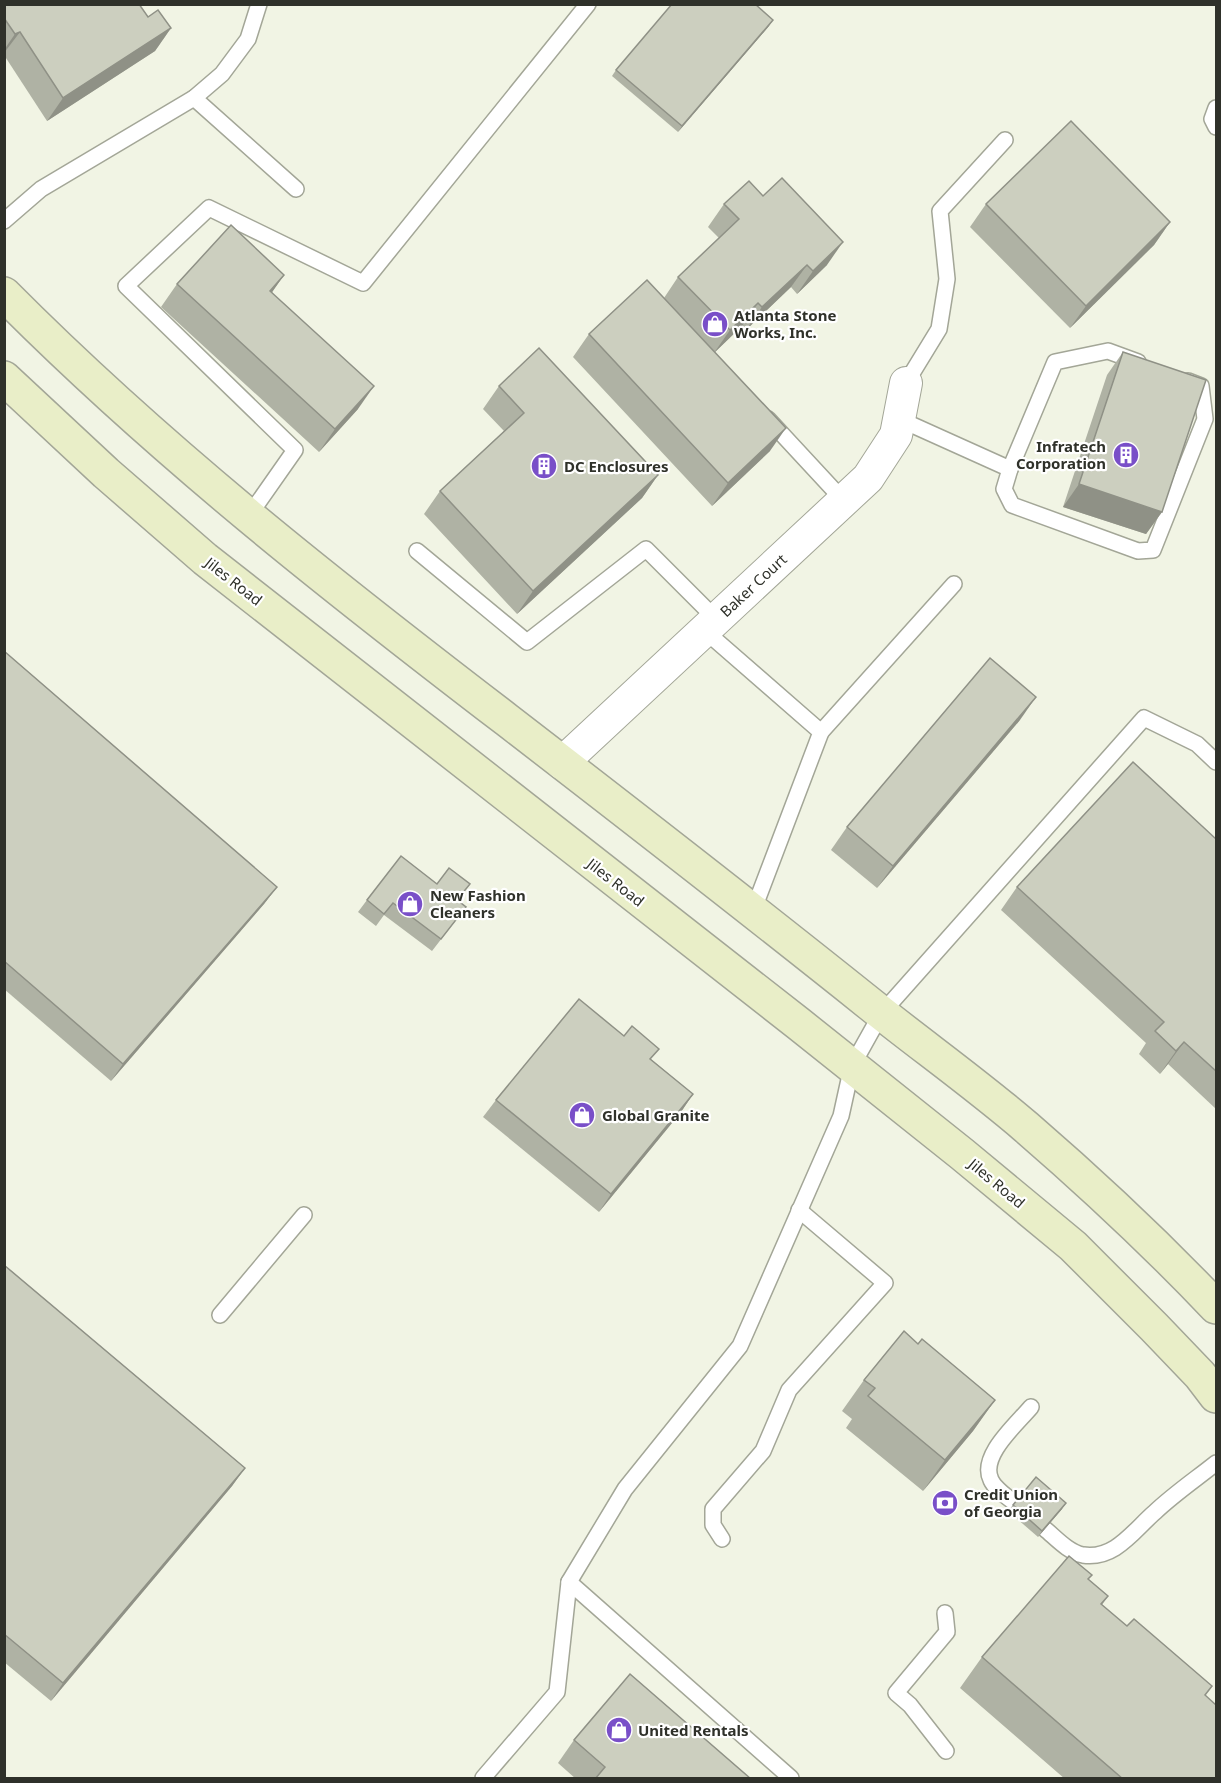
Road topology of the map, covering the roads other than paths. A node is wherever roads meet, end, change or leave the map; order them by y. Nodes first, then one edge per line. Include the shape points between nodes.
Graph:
1 (259, 4) edge
2 (588, 4) edge
3 (194, 98) junction
4 (1216, 108) edge
5 (1216, 128) edge
6 (1005, 140) dead end
7 (296, 189) dead end
8 (4, 221) edge
9 (4, 294) edge
10 (1149, 367) edge
11 (1170, 374) edge
12 (4, 378) edge
13 (906, 383) joint
14 (768, 419) edge
15 (899, 419) junction
16 (1010, 469) junction
17 (844, 501) junction
18 (248, 517) junction
19 (417, 551) dead end
20 (954, 584) dead end
21 (710, 625) junction
22 (821, 732) junction
23 (1216, 762) edge
24 (562, 763) junction
25 (753, 911) junction
26 (881, 1014) junction
27 (852, 1066) junction
28 (799, 1210) junction
29 (304, 1215) dead end
30 (1216, 1307) edge
31 (220, 1315) dead end
32 (1216, 1396) edge
33 (1031, 1407) dead end
34 (1216, 1463) edge
35 (1015, 1503) edge
36 (1045, 1529) edge
37 (722, 1539) dead end
38 (569, 1582) junction
39 (945, 1613) dead end
40 (946, 1751) dead end
41 (483, 1779) edge
42 (791, 1779) edge

1 - 3 lane via 248,39 222,74
2 - 18 lane via 363,283 210,208 126,286 296,450
3 - 7 lane
3 - 8 lane via 40,189
4 - 5 lane via 1212,120
6 - 13 lane via 940,212 947,279 939,329
9 - 18 street via 122,407
10 - 16 lane via 1108,351 1056,362
11 - 16 lane via 1201,386 1205,418 1153,550 1138,551 1012,505 1004,489
12 - 27 street, Jiles Road via 205,559
13 - 15 street, Baker Court
14 - 17 lane
15 - 16 lane
15 - 17 street, Baker Court via 896,435 868,478
17 - 21 street, Baker Court
18 - 24 street
19 - 21 lane via 527,642 646,549
20 - 22 lane
21 - 22 lane
21 - 24 street, Baker Court
22 - 25 lane
23 - 26 lane via 1197,744 1144,718
24 - 25 street
25 - 26 street
26 - 27 lane
26 - 30 street via 1023,1124 1107,1198
27 - 28 lane via 841,1116
27 - 32 street, Jiles Road via 1073,1246
28 - 37 lane via 885,1283 789,1390 763,1451 713,1509 713,1525
28 - 38 lane via 740,1346 625,1489
29 - 31 lane
33 - 35 lane via 989,1459 990,1480
34 - 36 lane via 1114,1549 1081,1555
38 - 41 lane via 557,1692
38 - 42 lane
39 - 40 lane via 947,1632 896,1693

